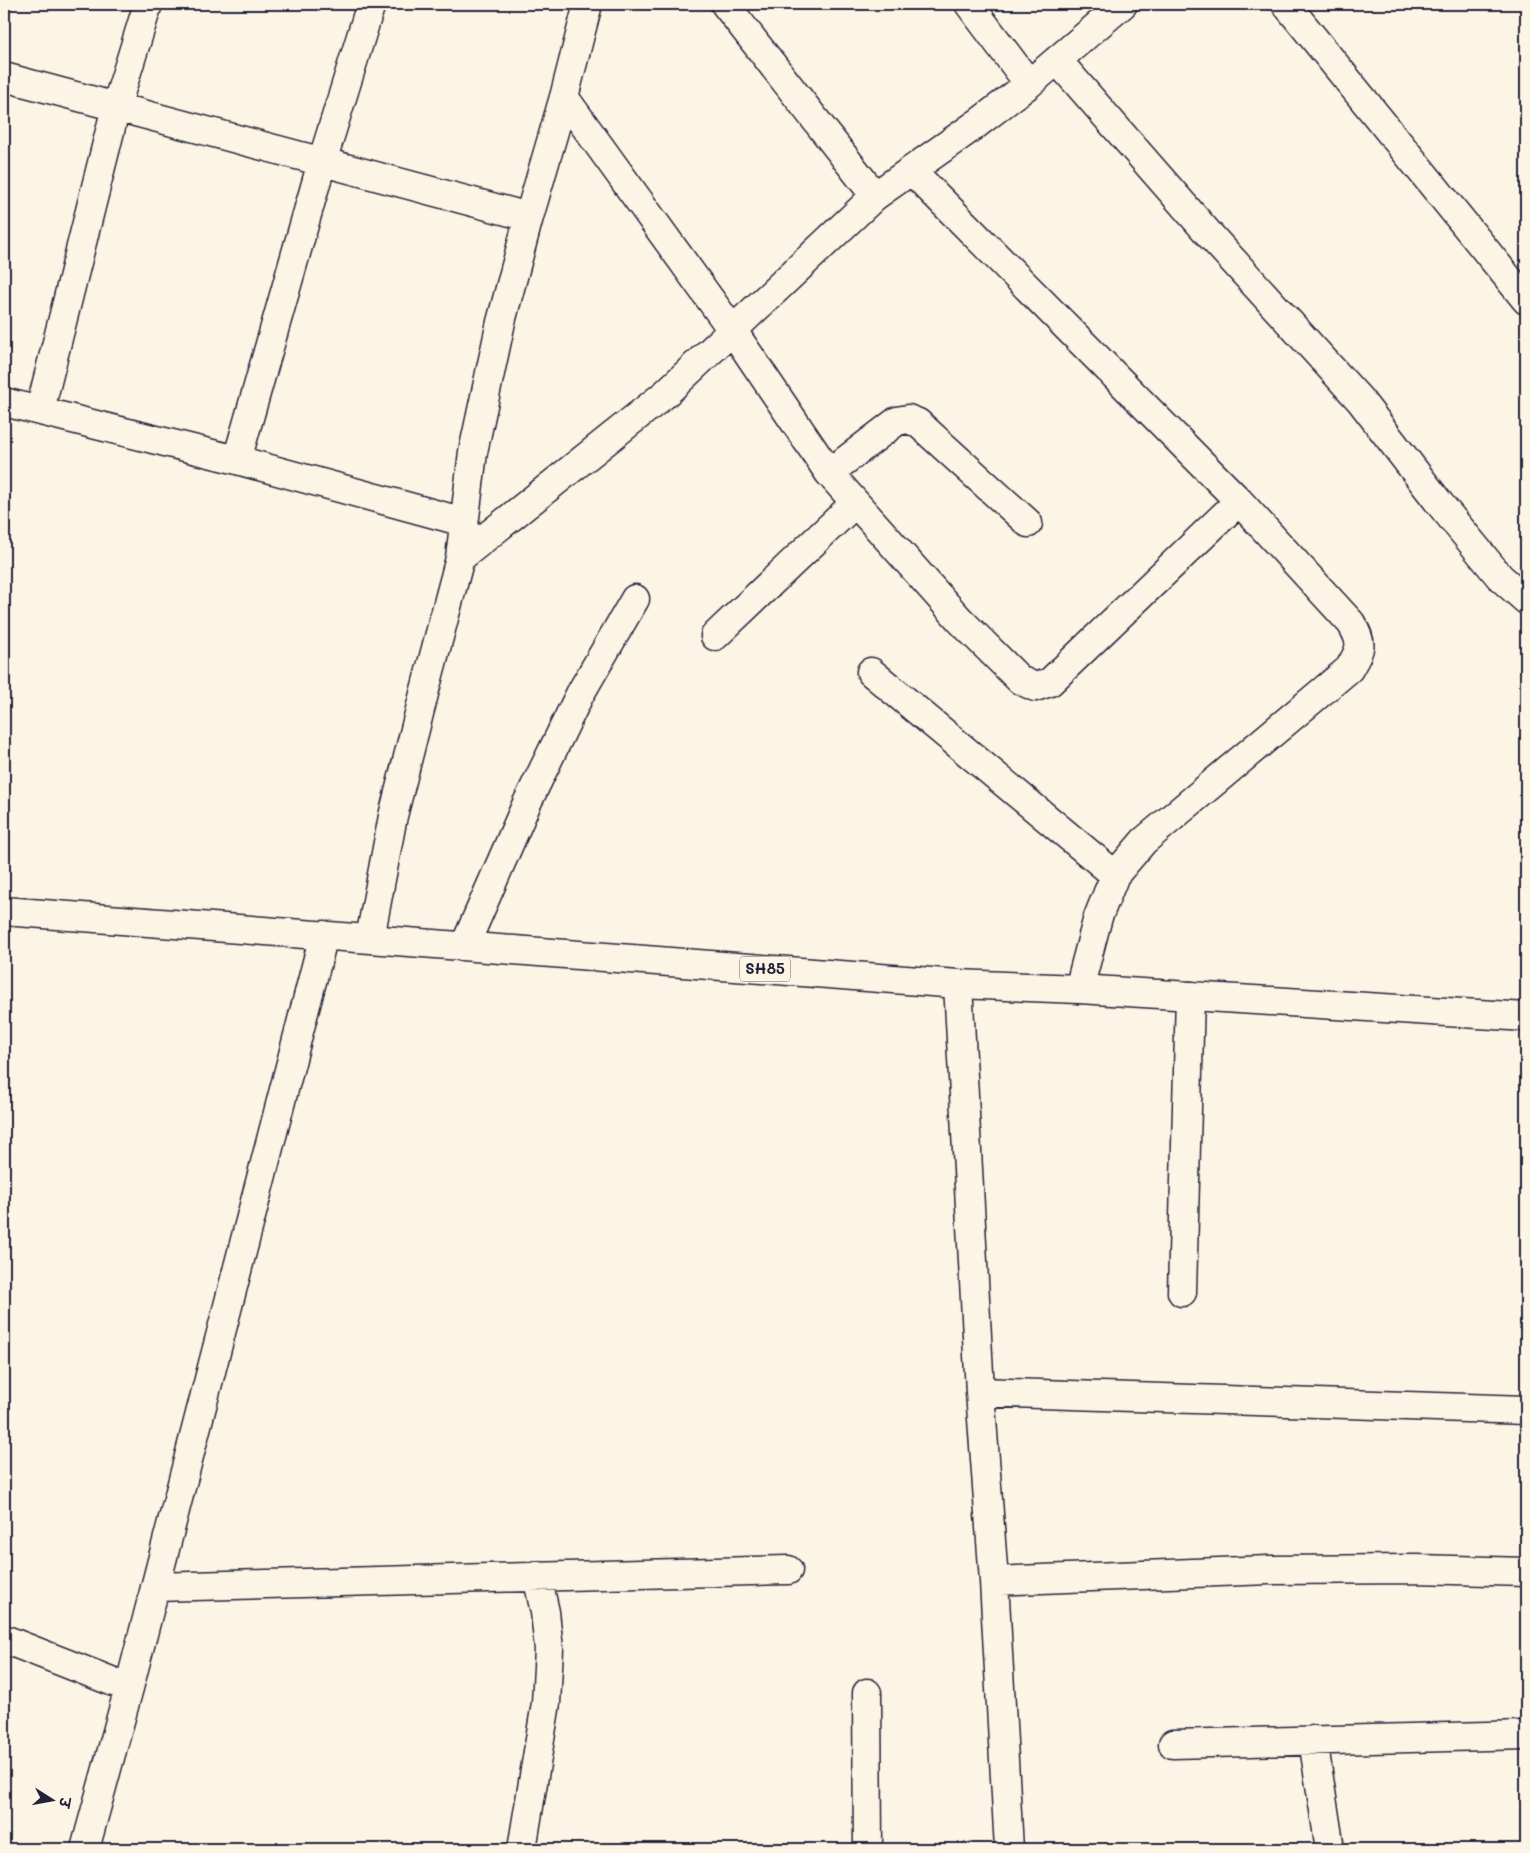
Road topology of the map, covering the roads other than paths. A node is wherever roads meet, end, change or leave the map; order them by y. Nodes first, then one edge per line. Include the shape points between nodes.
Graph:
1 (148, 4) edge
2 (371, 4) edge
3 (588, 4) edge
4 (725, 4) edge
5 (969, 4) edge
6 (1123, 4) edge
7 (1286, 4) edge
8 (1057, 60) junction
9 (4, 77) edge
10 (1028, 84) junction
11 (564, 96) junction
12 (116, 107) junction
13 (322, 162) junction
14 (912, 171) junction
15 (875, 196) junction
16 (529, 217) junction
17 (1526, 300) edge
18 (733, 331) junction
19 (4, 402) edge
20 (40, 410) junction
21 (237, 460) junction
22 (829, 473) junction
23 (1239, 501) junction
24 (855, 503) junction
25 (464, 522) junction
26 (1028, 523) dead end
27 (460, 558) junction
28 (636, 599) dead end
29 (1526, 600) edge
30 (715, 636) dead end
31 (871, 672) dead end
32 (1115, 875) junction
33 (4, 911) edge
34 (324, 935) junction
35 (370, 938) junction
36 (465, 945) junction
37 (958, 984) junction
38 (1080, 989) junction
39 (1190, 996) junction
40 (1526, 1017) edge
41 (1182, 1292) dead end
42 (980, 1392) junction
43 (1526, 1410) edge
44 (788, 1570) dead end
45 (1526, 1572) edge
46 (537, 1576) junction
47 (994, 1581) junction
48 (155, 1587) junction
49 (4, 1639) edge
50 (129, 1688) junction
51 (867, 1694) dead end
52 (1526, 1735) edge
53 (1313, 1740) junction
54 (1173, 1744) dead end
55 (85, 1849) edge
56 (522, 1849) edge
57 (868, 1849) edge
58 (1009, 1849) edge
59 (1330, 1849) edge

1 - 12 street
2 - 13 street
3 - 11 street
4 - 15 street
5 - 10 street
6 - 8 street
7 - 17 street
8 - 10 street
8 - 29 street via 1360,400 1500,577
9 - 12 street
10 - 14 street
11 - 16 street
11 - 18 street
12 - 13 street
12 - 20 street
13 - 16 street
13 - 21 street
14 - 15 street
14 - 23 street
15 - 18 street
16 - 25 street via 501,322 473,452
18 - 22 street
18 - 27 street via 665,394
19 - 20 street
20 - 21 street
21 - 25 street
22 - 24 street
22 - 26 street via 897,421 908,419 918,423
23 - 24 street via 1050,682 1035,687 1020,680 960,620
23 - 32 street via 1351,623 1358,635 1360,650 1349,669 1144,841
24 - 30 street
25 - 27 street
27 - 35 street via 393,816
28 - 36 street via 580,694 527,803
31 - 32 street
32 - 38 street via 1098,917
33 - 34 street, SH85
34 - 35 street, SH85
34 - 48 street
35 - 36 street, SH85
36 - 37 street, SH85
37 - 38 street, SH85
37 - 42 street
38 - 39 street, SH85
39 - 40 street, SH85
39 - 41 street
42 - 43 street
42 - 47 street
44 - 46 street
45 - 47 street via 1417,1568 1268,1570
46 - 48 street
46 - 56 street via 549,1649 547,1694
47 - 58 street
48 - 50 street
49 - 50 street
50 - 55 street
51 - 57 street
52 - 53 street
53 - 54 street
53 - 59 street

